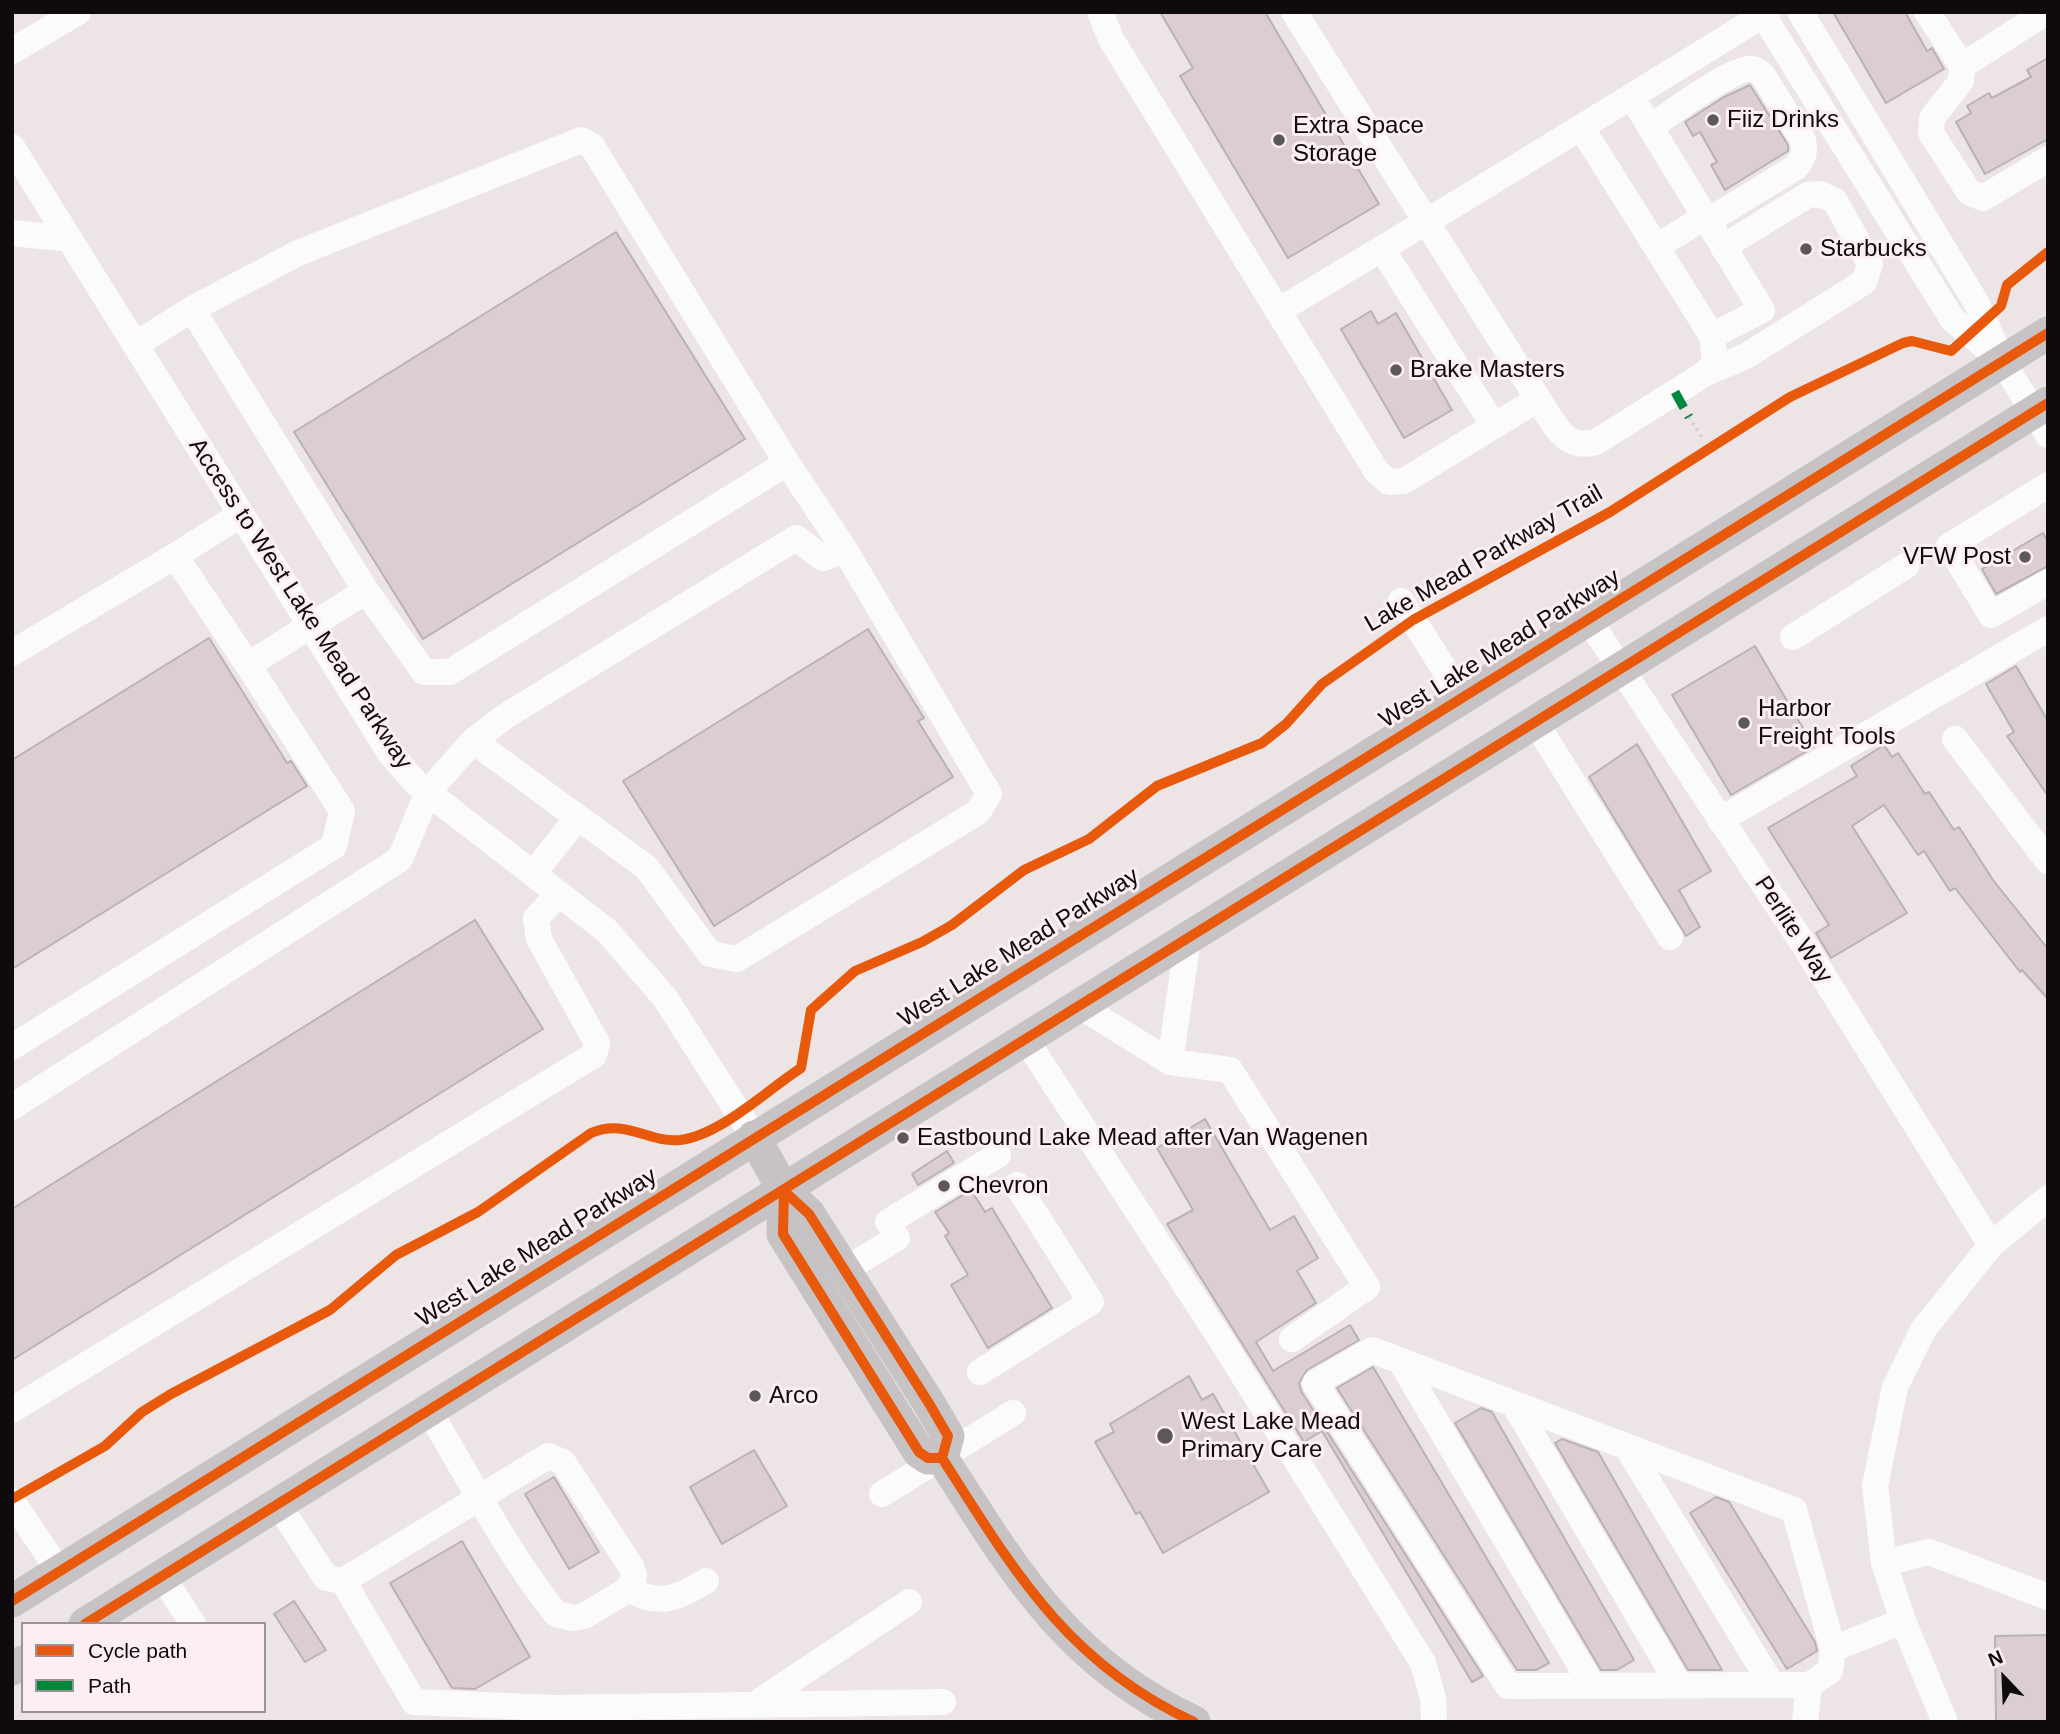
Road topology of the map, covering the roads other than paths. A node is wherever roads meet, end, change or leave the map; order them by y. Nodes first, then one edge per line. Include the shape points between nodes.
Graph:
1 (78, 12) edge
2 (1100, 12) edge
3 (1293, 12) edge
4 (1800, 12) edge
5 (1927, 12) edge
6 (2046, 12) edge
7 (1765, 14) edge
8 (12, 51) edge
9 (1962, 66) junction
10 (1631, 96) junction
11 (1581, 127) junction
12 (1650, 127) junction
13 (12, 147) edge
14 (2048, 159) edge
15 (1705, 217) junction
16 (1425, 222) junction
17 (12, 233) edge
18 (70, 239) junction
19 (1656, 247) junction
20 (1723, 247) junction
21 (1381, 249) junction
22 (192, 309) junction
23 (1278, 311) junction
24 (2048, 333) edge
25 (1712, 336) junction
26 (135, 345) junction
27 (2002, 361) junction
28 (1706, 373) junction
29 (1538, 399) junction
30 (2043, 417) edge
31 (1494, 426) junction
32 (787, 463) junction
33 (2048, 485) edge
34 (240, 515) junction
35 (845, 550) junction
36 (175, 556) junction
37 (1907, 565) dead end
38 (2048, 582) edge
39 (366, 591) junction
40 (1401, 601) dead end
41 (1588, 619) junction
42 (309, 627) junction
43 (2048, 629) edge
44 (1793, 637) dead end
45 (12, 653) edge
46 (248, 665) junction
47 (1620, 670) junction
48 (1462, 697) junction
49 (1535, 722) junction
50 (1955, 739) dead end
51 (473, 741) junction
52 (428, 792) junction
53 (578, 817) junction
54 (1720, 820) junction
55 (2048, 861) edge
56 (533, 874) junction
57 (559, 894) junction
58 (1671, 937) dead end
59 (1188, 939) junction
60 (1080, 1006) junction
61 (1026, 1040) junction
62 (12, 1047) edge
63 (1170, 1062) junction
64 (12, 1107) edge
65 (754, 1137) junction
66 (998, 1155) dead end
67 (1017, 1185) dead end
68 (784, 1191) junction
69 (2048, 1198) edge
70 (1991, 1245) junction
71 (845, 1270) junction
72 (1292, 1339) dead end
73 (1401, 1362) junction
74 (980, 1372) dead end
75 (1514, 1404) junction
76 (12, 1410) edge
77 (429, 1411) junction
78 (1013, 1413) dead end
79 (1627, 1447) junction
80 (942, 1458) junction
81 (882, 1494) dead end
82 (480, 1497) junction
83 (12, 1501) edge
84 (278, 1504) junction
85 (1884, 1563) junction
86 (59, 1571) junction
87 (162, 1576) junction
88 (343, 1581) junction
89 (706, 1581) dead end
90 (629, 1589) junction
91 (2048, 1597) edge
92 (12, 1601) edge
93 (909, 1602) dead end
94 (1903, 1621) junction
95 (88, 1622) edge
96 (192, 1622) edge
97 (1833, 1649) junction
98 (1592, 1685) junction
99 (1679, 1685) junction
100 (1772, 1685) junction
101 (1809, 1685) junction
102 (943, 1702) dead end
103 (754, 1704) junction
104 (1194, 1722) edge
105 (1434, 1722) edge
106 (1805, 1722) edge
107 (1945, 1722) edge

1 - 8 street
2 - 23 street via 1111,39
3 - 16 street
4 - 27 street via 1977,304
5 - 9 street
6 - 9 street
7 - 10 street
7 - 27 street via 1953,320
9 - 14 street via 1961,81 1932,118 1931,133 1969,192 1983,198
10 - 11 street
10 - 12 street
11 - 16 street
11 - 19 street
12 - 15 street
12 - 15 street via 1731,74 1749,68 1764,77 1803,140 1802,160 1796,167 1716,216
13 - 18 street, Access to West Lake Mead Parkway
15 - 19 street
15 - 20 street
16 - 21 street
16 - 29 street
17 - 18 street
18 - 26 street, Access to West Lake Mead Parkway
19 - 25 street
20 - 25 street via 1762,310
20 - 28 street via 1808,195 1820,194 1835,201 1870,264 1864,282 1746,356
21 - 23 street
21 - 31 street
22 - 26 street
22 - 32 street via 298,253 581,140 592,146
22 - 39 street
23 - 31 street via 1377,472 1389,482 1404,481
24 - 27 main road, West Lake Mead Parkway
25 - 28 street via 1715,362
26 - 34 street, Access to West Lake Mead Parkway
27 - 30 street
27 - 41 main road, West Lake Mead Parkway
28 - 29 street via 1584,446 1563,437
29 - 31 street
30 - 47 main road
32 - 35 street
32 - 39 street via 450,672 424,672
33 - 38 street via 1949,546 1991,615
34 - 36 street
34 - 42 street, Access to West Lake Mead Parkway
35 - 51 street via 823,558 796,538 504,717
35 - 53 street via 989,794 978,812 737,959 710,954 646,867
36 - 45 street
36 - 46 street
37 - 44 street
39 - 42 street
40 - 48 street
41 - 47 street, Perlite Way
41 - 48 main road, West Lake Mead Parkway
42 - 46 street
42 - 52 street, Access to West Lake Mead Parkway via 390,753
43 - 54 street
46 - 62 street via 342,811 334,846
47 - 49 main road
47 - 54 street, Perlite Way
48 - 65 main road, West Lake Mead Parkway
49 - 58 street
49 - 59 main road
50 - 55 street
51 - 52 street
51 - 53 street
52 - 56 street, Access to West Lake Mead Parkway
52 - 64 street via 400,859
53 - 56 street
54 - 70 street, Perlite Way via 1804,945
56 - 57 street, Access to West Lake Mead Parkway
57 - 65 street, Access to West Lake Mead Parkway via 607,931 665,998
57 - 76 street via 536,918 539,939 597,1043 594,1055
59 - 60 main road
59 - 63 street
60 - 61 main road
60 - 63 street
61 - 68 main road
61 - 105 street via 1423,1663
63 - 72 street via 1230,1070 1367,1287
65 - 68 main road
65 - 86 main road, West Lake Mead Parkway
66 - 71 street via 892,1230
67 - 74 street via 1091,1302
68 - 71 main road via 809,1214
68 - 77 main road
68 - 80 main road via 783,1234 919,1452 928,1458
69 - 70 street
70 - 85 street via 1923,1330 1895,1387 1875,1486
71 - 80 main road via 948,1436
73 - 75 street
73 - 98 street
73 - 98 street via 1372,1350 1315,1383 1508,1686
75 - 79 street
75 - 99 street
77 - 82 street
77 - 84 main road
78 - 80 street
79 - 97 street via 1794,1510
79 - 100 street
80 - 81 street
80 - 104 main road via 1027,1587 1075,1643 1152,1701
82 - 88 street
82 - 90 street via 556,1614 584,1616
82 - 90 street via 548,1456 557,1457 632,1568
83 - 86 street
84 - 87 main road
84 - 88 street via 326,1578
85 - 91 street via 1929,1552
85 - 94 street
86 - 92 main road, West Lake Mead Parkway
87 - 95 main road
87 - 96 street
88 - 103 street via 414,1702 553,1707
89 - 90 street via 686,1594 660,1601
93 - 103 street
94 - 97 street
94 - 107 street
97 - 101 street via 1830,1671
98 - 99 street
99 - 100 street
100 - 101 street
101 - 106 street
102 - 103 street

